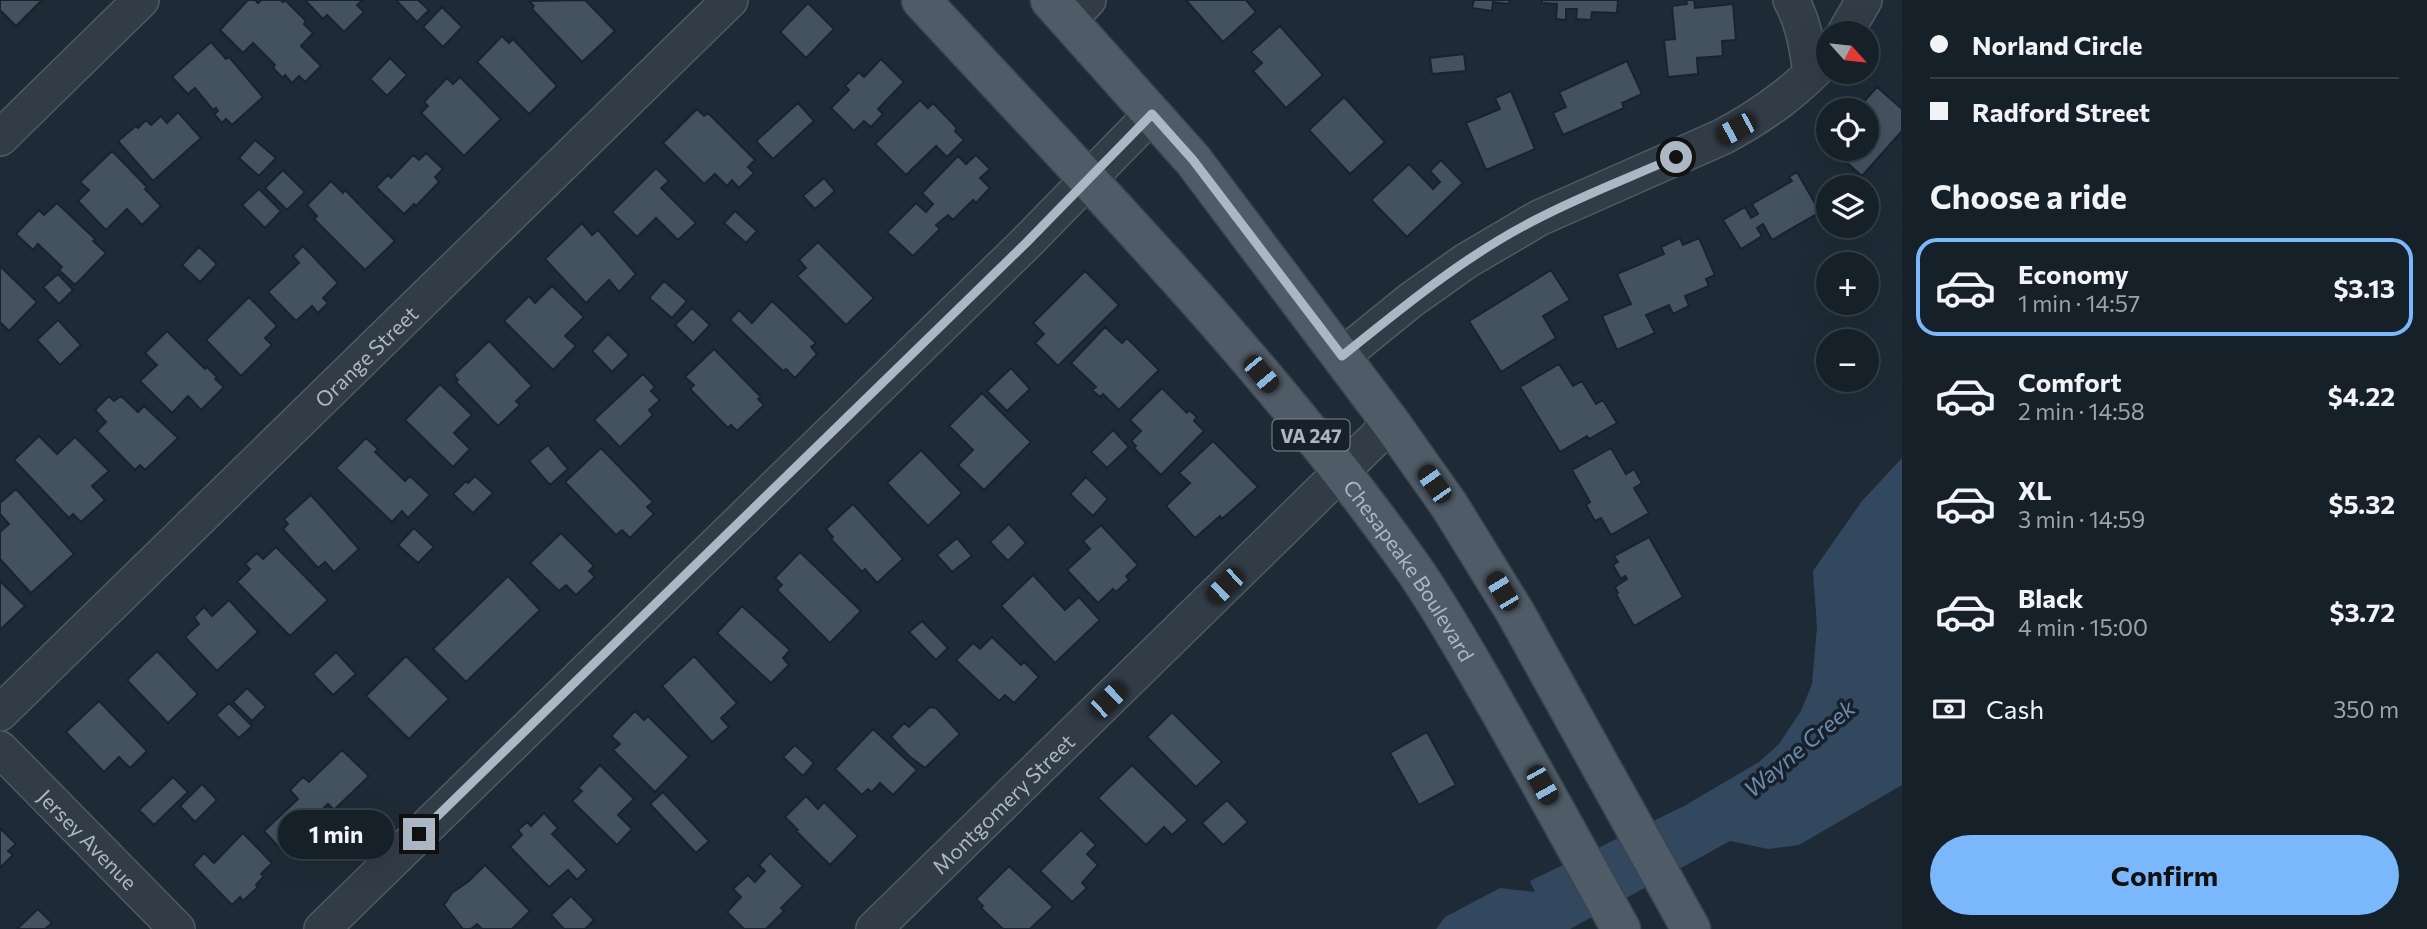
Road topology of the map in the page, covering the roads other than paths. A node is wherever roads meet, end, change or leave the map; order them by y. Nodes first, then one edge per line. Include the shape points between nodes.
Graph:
1 (141, 0) edge
2 (730, 0) edge
3 (921, 0) edge
4 (1791, 0) edge
5 (1864, 0) edge
6 (1069, 7) edge
7 (1852, 21) edge
8 (1816, 57) edge
9 (1816, 67) edge
10 (1152, 114) junction
11 (0, 138) edge
12 (1087, 180) junction
13 (1342, 356) junction
14 (1391, 423) junction
15 (1342, 471) junction
16 (0, 713) edge
17 (0, 749) edge
18 (177, 929) edge
19 (322, 929) edge
20 (874, 929) edge
21 (1621, 929) edge
22 (1691, 929) edge

1 - 11 street
2 - 16 street, Orange Street
3 - 12 main road, Chesapeake Boulevard / VA 247
4 - 8 street
5 - 7 street
6 - 10 main road
9 - 13 street via 1750,122 1539,218 1466,261
10 - 12 street
10 - 13 main road via 1193,160
12 - 15 main road, Chesapeake Boulevard / VA 247 via 1195,297
12 - 19 street
13 - 14 main road
14 - 15 street, Montgomery Street
14 - 22 main road via 1449,505 1515,612
15 - 20 street, Montgomery Street
15 - 21 main road, Chesapeake Boulevard / VA 247 via 1448,621
17 - 18 street, Jersey Avenue

